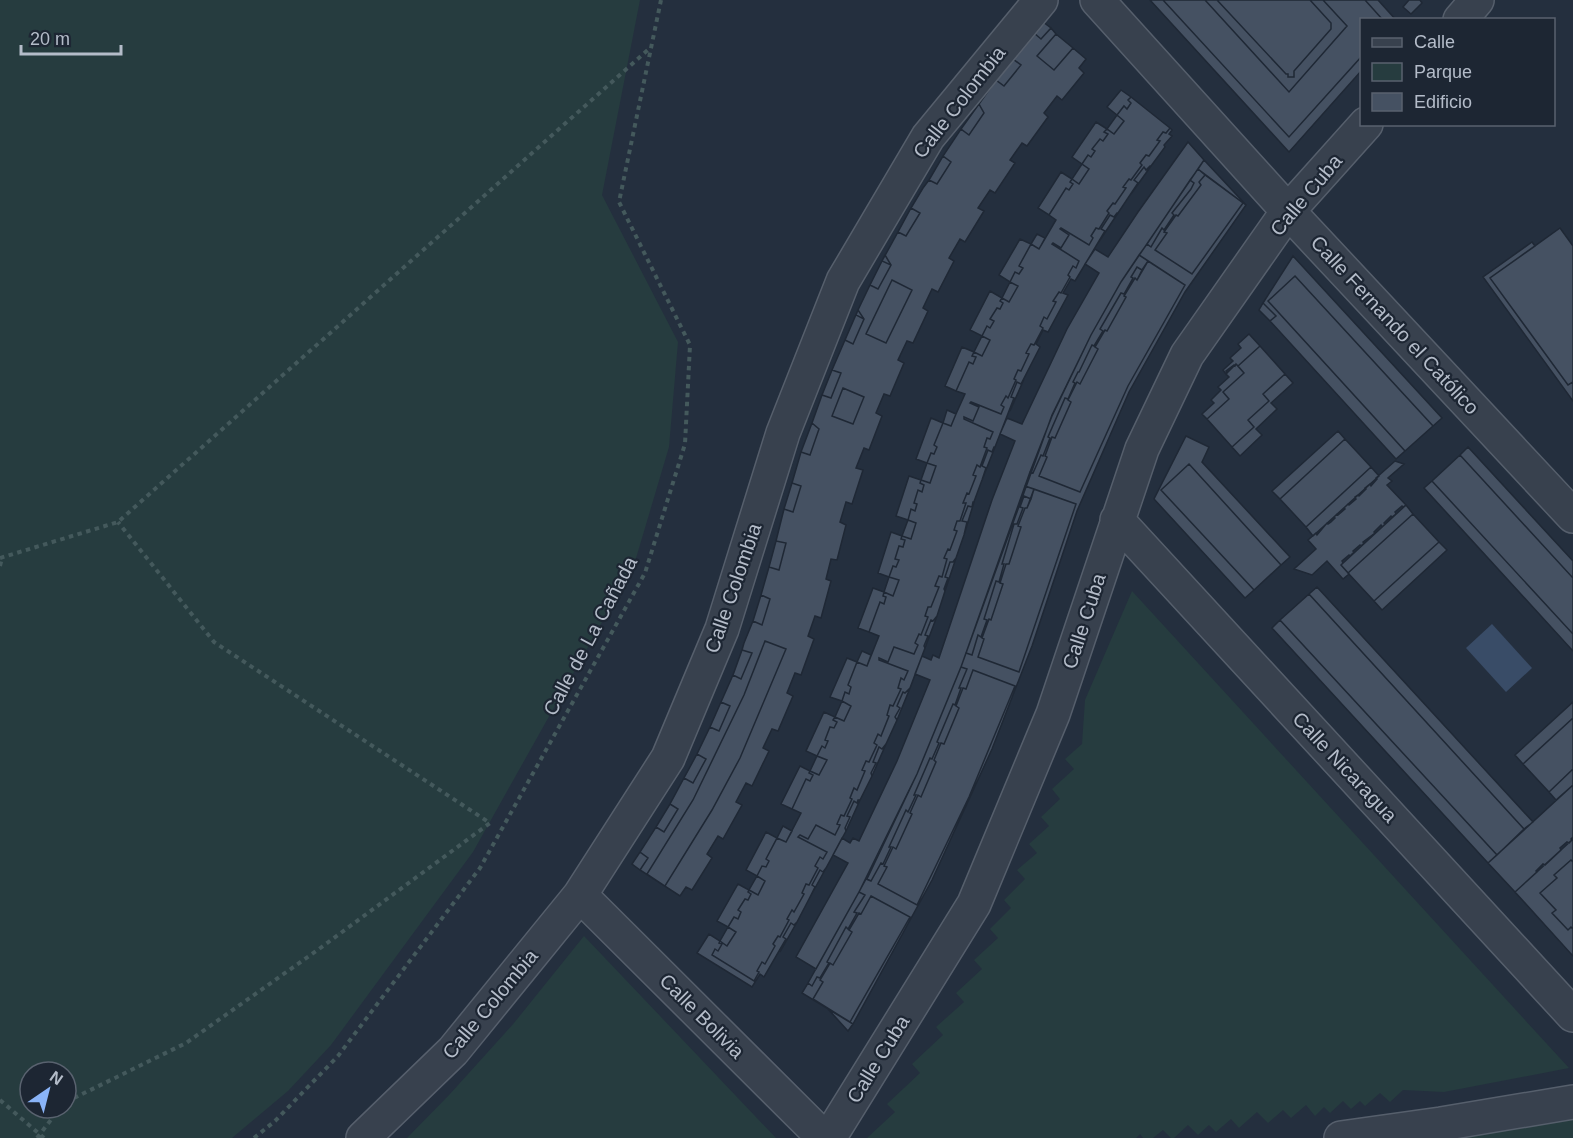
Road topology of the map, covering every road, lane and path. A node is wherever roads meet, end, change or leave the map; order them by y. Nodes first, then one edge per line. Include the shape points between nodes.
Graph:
1 (661, 0) edge
2 (1041, 0) edge
3 (1096, 0) edge
4 (1478, 0) edge
5 (1462, 18) edge
6 (651, 47) junction
7 (1364, 126) edge
8 (1288, 211) junction
9 (1573, 516) edge
10 (1117, 520) junction
11 (118, 522) junction
12 (1, 559) edge
13 (0, 566) edge
14 (580, 895) junction
15 (1573, 1015) edge
16 (78, 1096) edge
17 (0, 1100) edge
18 (1573, 1102) edge
19 (51, 1120) edge
20 (38, 1136) edge
21 (44, 1138) edge
22 (254, 1138) edge
23 (363, 1138) edge
24 (826, 1138) edge
25 (1341, 1138) edge

1 - 6 path, Calle de La Cañada
2 - 14 street, Calle Colombia via 927,137 843,281 783,433 722,628 668,758
3 - 8 street, Calle Fernando el Católico
4 - 5 street
6 - 11 path
6 - 22 path, Calle de La Cañada via 619,202 690,345 686,444 645,573 480,868 338,1056
7 - 8 street, Calle Cuba
8 - 9 street, Calle Fernando el Católico
8 - 10 street, Calle Cuba via 1186,355 1142,449
10 - 15 street, Calle Nicaragua
10 - 24 street, Calle Cuba via 1053,714 974,904
11 - 12 path
11 - 16 path via 214,642 490,823 186,1043
12 - 13 path
14 - 23 street, Calle Colombia via 453,1051
14 - 24 street, Calle Bolivia
17 - 20 path
18 - 25 street
19 - 20 path
20 - 21 path

